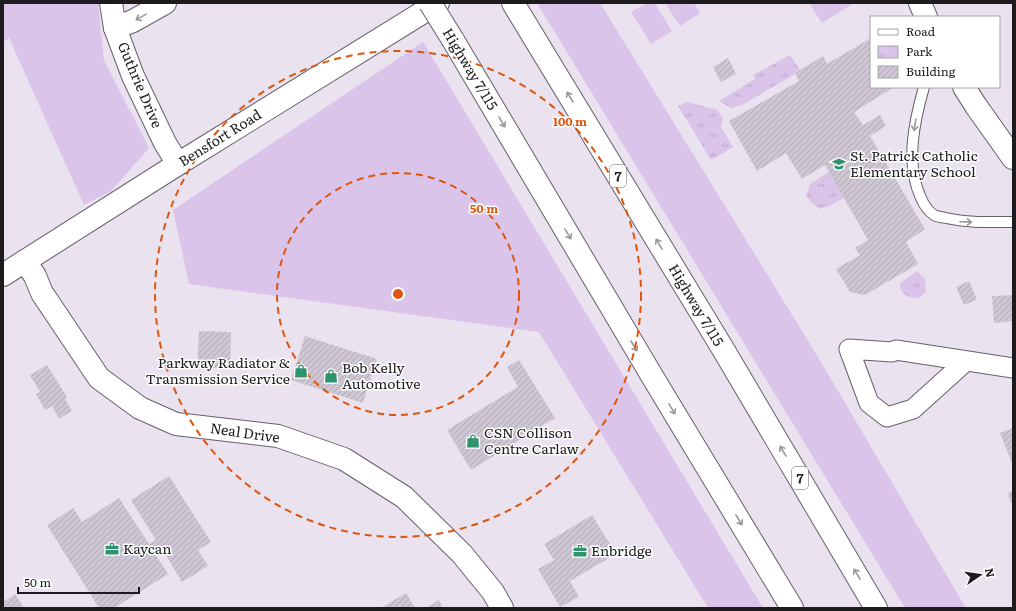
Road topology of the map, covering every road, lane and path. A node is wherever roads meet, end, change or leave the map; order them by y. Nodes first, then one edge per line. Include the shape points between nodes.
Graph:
1 (112, 3) edge
2 (165, 3) edge
3 (430, 3) edge
4 (438, 3) edge
5 (513, 3) edge
6 (920, 3) edge
7 (926, 16) edge
8 (115, 28) junction
9 (924, 88) edge
10 (965, 88) edge
11 (1013, 158) edge
12 (178, 164) junction
13 (1013, 222) edge
14 (25, 262) junction
15 (3, 275) edge
16 (965, 362) junction
17 (1013, 368) edge
18 (502, 608) edge
19 (792, 608) edge
20 (876, 608) edge

1 - 8 main road, Guthrie Drive
2 -> 8 main road
3 -> 19 main road, Highway 7/115, bridge
4 - 12 main road, Bensfort Road
20 -> 5 main road, Highway 7/115 / 7 via 723,349
6 - 7 main road
8 - 12 main road, Guthrie Drive via 133,76 165,143
9 -> 13 lane via 917,111 912,164 916,187 924,206 934,216 962,222
10 - 11 main road
12 - 14 main road, Bensfort Road
14 - 15 main road, Bensfort Road
14 - 18 main road, Neal Drive via 35,276 42,293 99,378 140,408 176,424 278,436 344,459 404,497 462,554 493,592
16 - 16 street via 896,350 892,352 849,349 869,403 887,417 913,409
16 - 17 street

